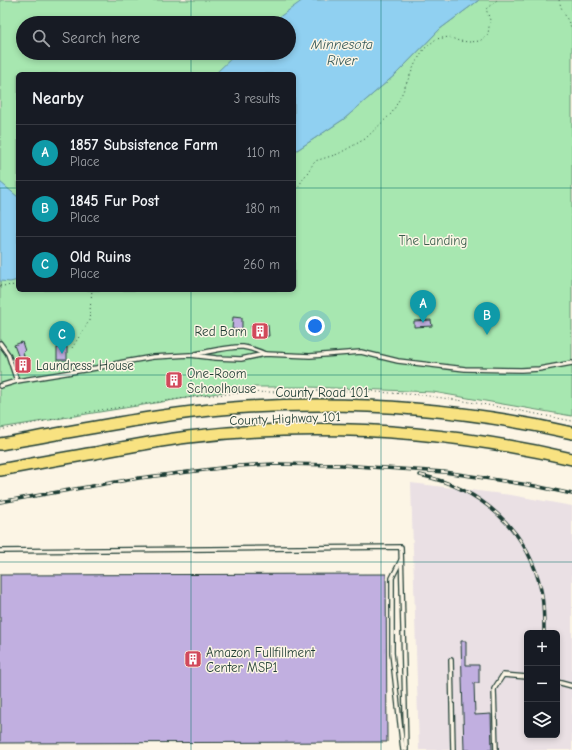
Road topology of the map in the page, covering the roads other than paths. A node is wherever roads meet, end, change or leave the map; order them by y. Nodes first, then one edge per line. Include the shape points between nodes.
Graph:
1 (0, 343) edge
2 (265, 354) junction
3 (190, 355) junction
4 (572, 363) edge
5 (17, 381) junction
6 (0, 386) edge
7 (572, 433) edge
8 (0, 444) edge
9 (572, 458) edge
10 (0, 470) edge
11 (0, 551) edge
12 (402, 559) junction
13 (451, 660) dead end
14 (524, 677) edge
15 (560, 683) edge
16 (572, 686) edge
17 (405, 750) edge
18 (452, 750) edge
19 (496, 750) edge

1 - 5 lane via 8,354
2 - 3 lane via 241,359
2 - 3 lane via 236,347
2 - 4 lane via 310,356 361,352 398,361 465,369 534,370
3 - 5 lane via 153,357
5 - 6 lane
7 - 8 main road, County Road 101 via 513,421 440,411 306,405 232,408 158,417
9 - 10 main road, County Highway 101 via 442,436 368,431 292,430 169,440
11 - 12 lane via 401,546
12 - 17 lane
12 - 17 lane via 392,578 392,652
13 - 18 lane
14 - 19 lane via 503,675 494,689
15 - 16 lane

